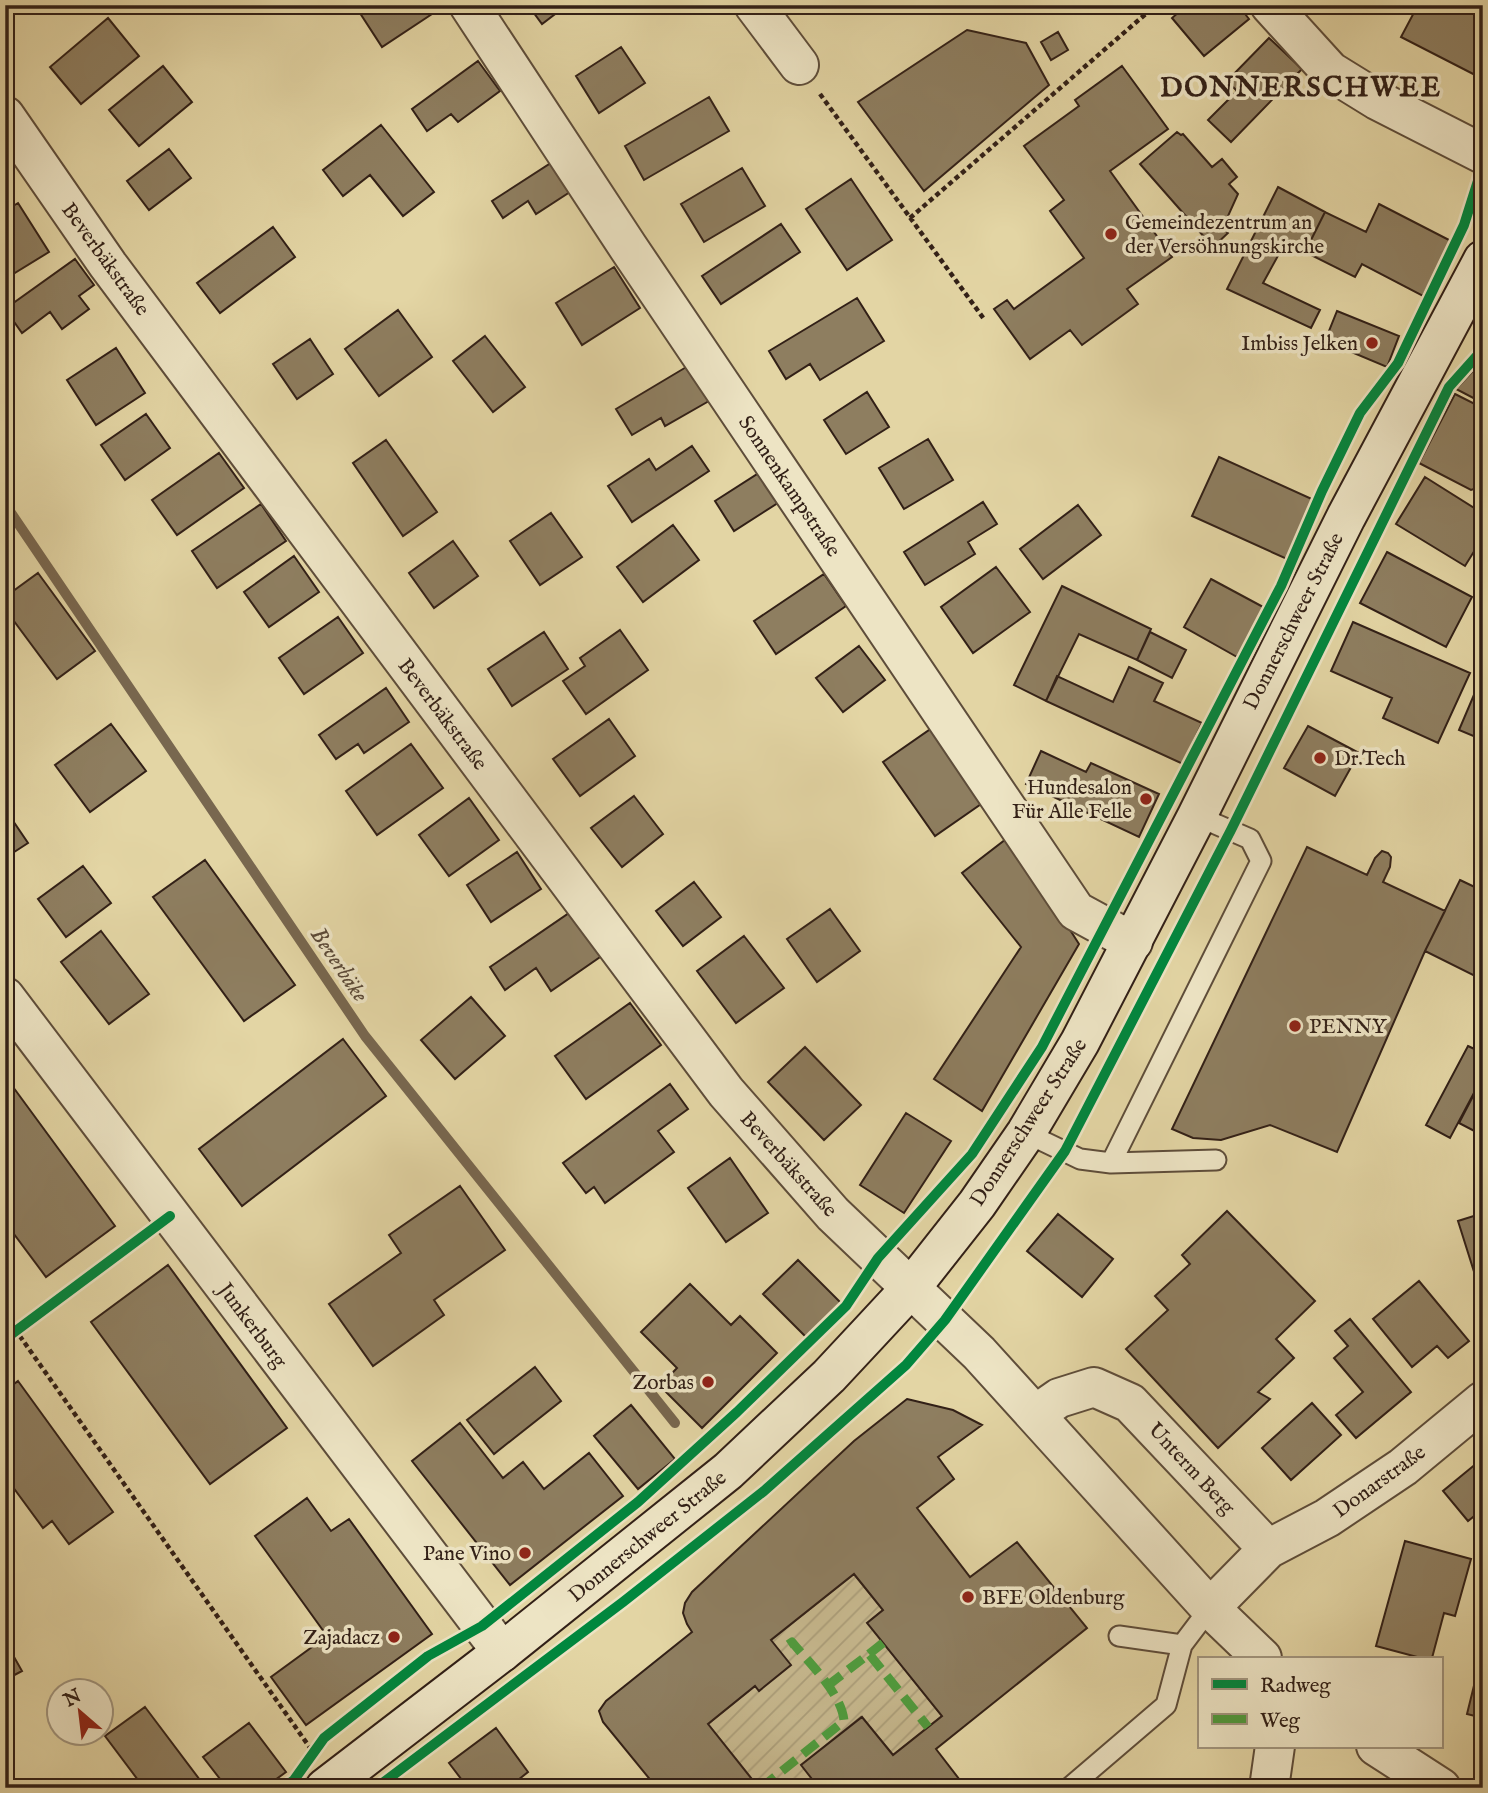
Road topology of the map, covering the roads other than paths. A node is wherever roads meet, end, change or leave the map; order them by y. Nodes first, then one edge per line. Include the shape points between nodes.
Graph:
1 (469, 5) edge
2 (754, 5) edge
3 (1270, 5) edge
4 (799, 65) road end
5 (5, 116) edge
6 (1483, 154) edge
7 (1483, 260) edge
8 (1197, 816) junction
9 (1133, 942) junction
10 (5, 997) edge
11 (1026, 1133) junction
12 (1216, 1160) dead end
13 (1111, 1163) junction
14 (910, 1289) junction
15 (1483, 1401) edge
16 (1036, 1414) junction
17 (1268, 1549) junction
18 (1210, 1608) junction
19 (1119, 1636) dead end
20 (1182, 1645) junction
21 (502, 1652) junction
22 (1256, 1655) edge
23 (1275, 1748) edge
24 (1379, 1748) edge
25 (329, 1784) edge
26 (1069, 1788) edge
27 (1269, 1788) edge
28 (1396, 1788) edge
29 (1404, 1788) edge
30 (1441, 1788) edge

1 - 9 street, Sonnenkampstraße via 1076,911
2 - 4 street
3 - 6 street via 1330,71
5 - 14 street, Beverbäkstraße via 108,265 726,1092 832,1214
7 - 8 street, Donnerschweer Straße via 1346,517
8 - 9 street, Donnerschweer Straße
8 - 13 lane via 1250,839 1261,862
9 - 11 street, Donnerschweer Straße
10 - 21 street, Junkerburg
11 - 13 lane via 1080,1159
11 - 14 street, Donnerschweer Straße
12 - 13 lane
14 - 16 street
14 - 21 street, Donnerschweer Straße via 829,1376 728,1471
15 - 17 street, Donarstraße via 1403,1467 1327,1518
16 - 17 street, Unterm Berg via 1059,1398 1094,1387 1130,1403
16 - 18 street
17 - 18 street
18 - 20 lane
18 - 22 street
19 - 20 lane
20 - 26 lane via 1166,1705
21 - 25 street, Donnerschweer Straße
23 - 27 street
24 - 30 street
28 - 29 street

